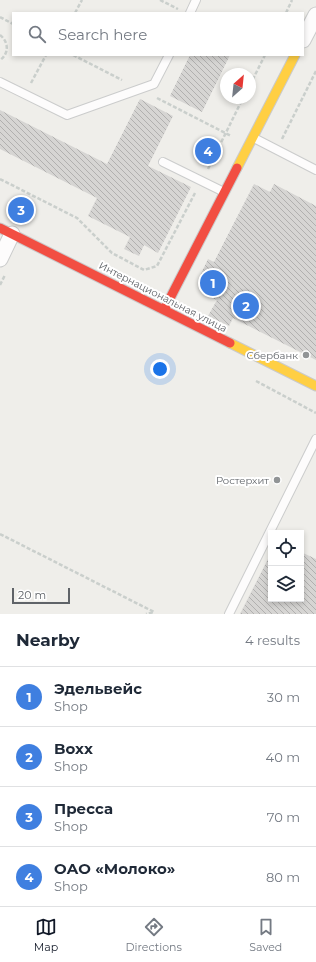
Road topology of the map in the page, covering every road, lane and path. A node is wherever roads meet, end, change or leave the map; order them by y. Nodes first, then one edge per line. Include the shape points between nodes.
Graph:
1 (82, 0) edge
2 (160, 0) edge
3 (196, 0) edge
4 (292, 0) edge
5 (179, 10) dead end
6 (76, 12) edge
7 (190, 12) edge
8 (286, 12) edge
9 (316, 15) edge
10 (0, 17) edge
11 (12, 23) edge
12 (0, 36) edge
13 (304, 38) edge
14 (45, 56) edge
15 (75, 56) edge
16 (168, 56) edge
17 (264, 56) edge
18 (294, 56) edge
19 (0, 60) edge
20 (316, 71) edge
21 (256, 72) edge
22 (0, 82) edge
23 (139, 89) junction
24 (25, 95) junction
25 (251, 141) junction
26 (276, 150) junction
27 (163, 162) dead end
28 (316, 170) edge
29 (0, 179) edge
30 (225, 193) junction
31 (6, 231) edge
32 (0, 259) edge
33 (144, 270) dead end
34 (164, 310) junction
35 (316, 386) edge
36 (316, 439) edge
37 (0, 534) edge
38 (146, 614) edge
39 (229, 614) edge

1 - 6 path
2 - 5 path
3 - 7 lane
4 - 8 path
9 - 13 street
10 - 11 path
12 - 19 path via 7,46 6,53
14 - 24 path
15 - 23 path
16 - 23 lane via 154,84
17 - 21 path
18 - 25 main road
20 - 26 path
22 - 24 lane
23 - 24 lane via 67,115
23 - 25 path
25 - 26 lane
25 - 30 main road
26 - 28 lane
27 - 30 lane
29 - 33 path via 77,218 112,253
30 - 34 main road
31 - 32 street
31 - 34 main road, Интернациональная улица
34 - 35 main road, Интернациональная улица
36 - 39 lane
37 - 38 path via 154,612

